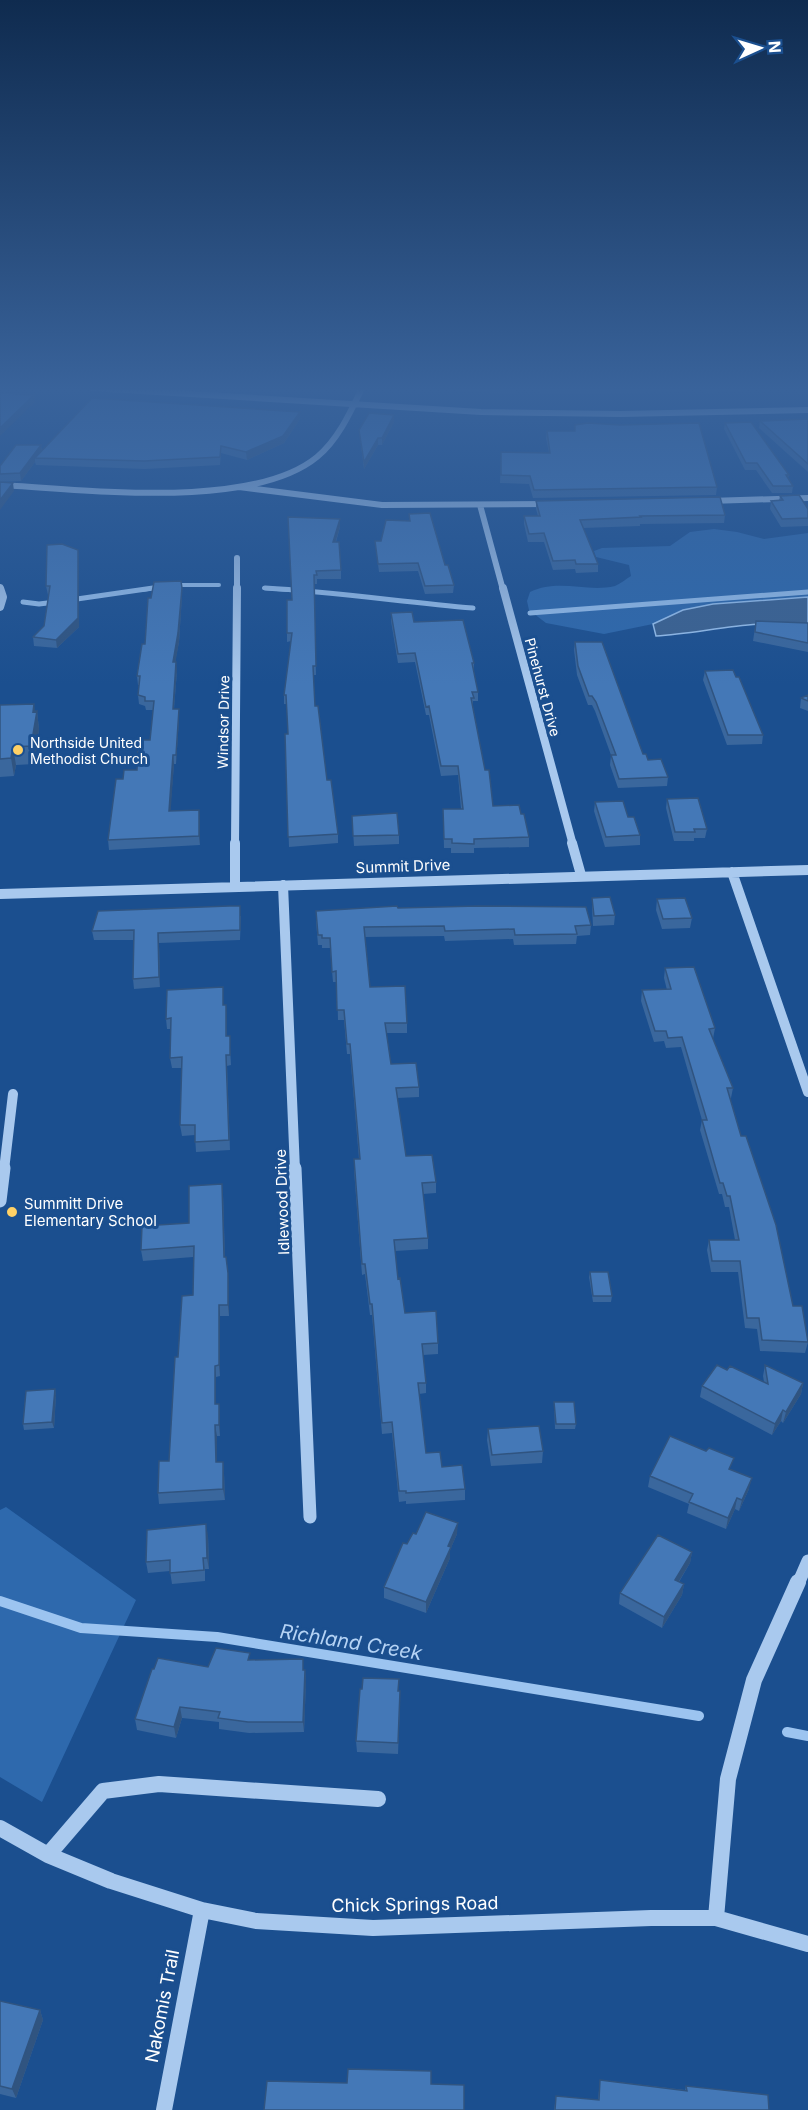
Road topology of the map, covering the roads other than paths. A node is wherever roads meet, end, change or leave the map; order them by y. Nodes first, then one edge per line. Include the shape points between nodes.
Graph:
1 (42, 486) edge
2 (239, 487) joint
3 (808, 498) edge
4 (698, 501) edge
5 (564, 503) edge
6 (480, 505) junction
7 (237, 558) dead end
8 (0, 588) edge
9 (0, 608) edge
10 (808, 870) edge
11 (732, 872) junction
12 (581, 876) junction
13 (284, 885) junction
14 (235, 887) junction
15 (0, 894) edge
16 (808, 1092) edge
17 (13, 1094) dead end
18 (0, 1201) edge
19 (310, 1517) dead end
20 (808, 1561) edge
21 (378, 1798) dead end
22 (0, 1828) edge
23 (48, 1855) junction
24 (201, 1910) junction
25 (716, 1918) junction
26 (808, 1944) edge
27 (164, 2110) edge

1 - 2 street via 173,491
2 - 6 street via 382,505
3 - 4 street
5 - 6 street
6 - 12 street, Pinehurst Drive
7 - 14 street, Windsor Drive
8 - 9 street
10 - 11 street, Summit Drive
11 - 12 street, Summit Drive
11 - 16 street
12 - 13 street, Summit Drive
13 - 14 street, Summit Drive
13 - 19 street, Idlewood Drive
14 - 15 street, Summit Drive
17 - 18 street
20 - 25 street via 754,1680 728,1779
21 - 23 street via 159,1784 103,1791
22 - 23 street, Chick Springs Road
23 - 24 street, Chick Springs Road via 111,1881
24 - 25 street, Chick Springs Road via 256,1921 373,1928
24 - 27 street, Nakomis Trail
25 - 26 street, Chick Springs Road

